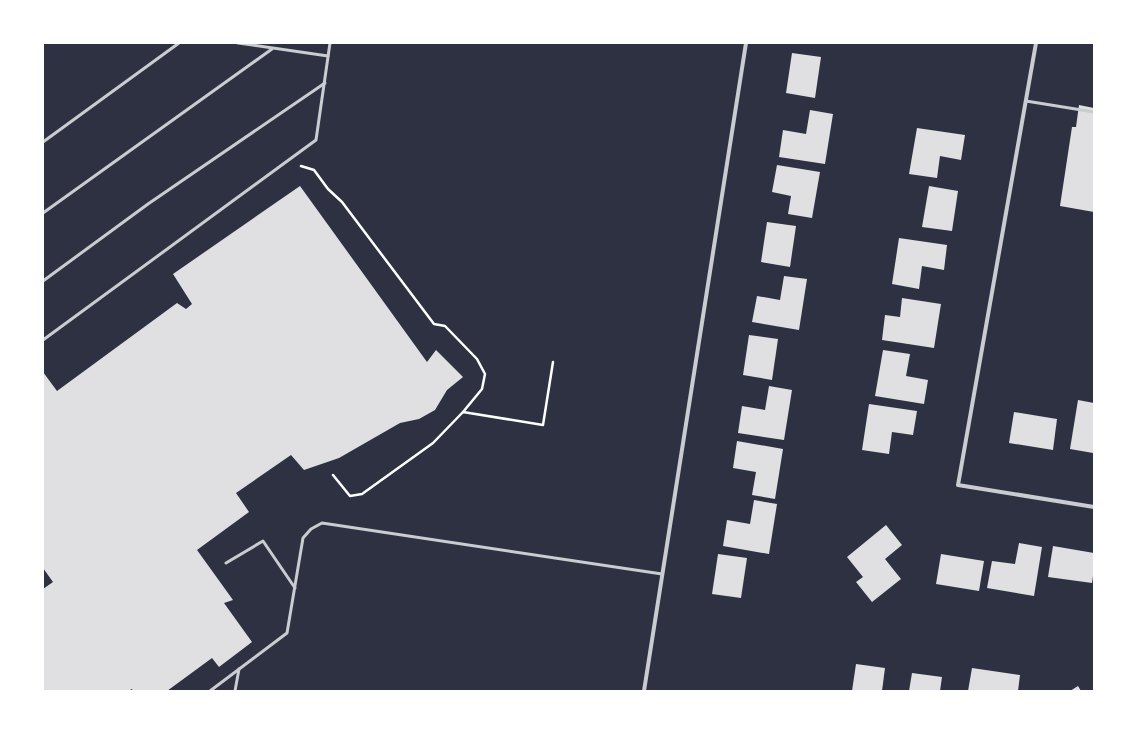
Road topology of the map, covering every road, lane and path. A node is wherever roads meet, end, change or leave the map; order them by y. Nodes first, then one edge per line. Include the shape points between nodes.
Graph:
1 (179, 43) edge
2 (238, 43) edge
3 (330, 43) edge
4 (746, 43) edge
5 (1036, 43) edge
6 (272, 49) junction
7 (328, 56) junction
8 (325, 83) junction
9 (1026, 101) junction
10 (1094, 112) edge
11 (43, 142) edge
12 (301, 166) dead end
13 (43, 213) edge
14 (43, 281) edge
15 (43, 340) edge
16 (553, 362) dead end
17 (464, 412) junction
18 (333, 475) dead end
19 (1094, 507) edge
20 (226, 563) dead end
21 (662, 574) junction
22 (295, 588) junction
23 (238, 669) junction
24 (210, 691) edge
25 (235, 691) edge
26 (644, 691) edge

1 - 11 lane
2 - 6 lane
3 - 7 lane
4 - 21 street
5 - 9 street
6 - 7 lane
6 - 13 lane
7 - 8 lane
8 - 14 lane via 148,204
8 - 15 lane via 316,140
9 - 10 lane
9 - 19 street via 958,485
12 - 17 path via 314,170 342,202 434,324 446,326 477,359 485,374 482,389
16 - 17 path via 543,425
17 - 18 path via 433,443 362,494 350,496
20 - 22 lane via 263,541
21 - 22 lane via 322,523 311,528 303,538
21 - 26 street
22 - 23 lane via 287,633
23 - 24 lane
23 - 25 lane

